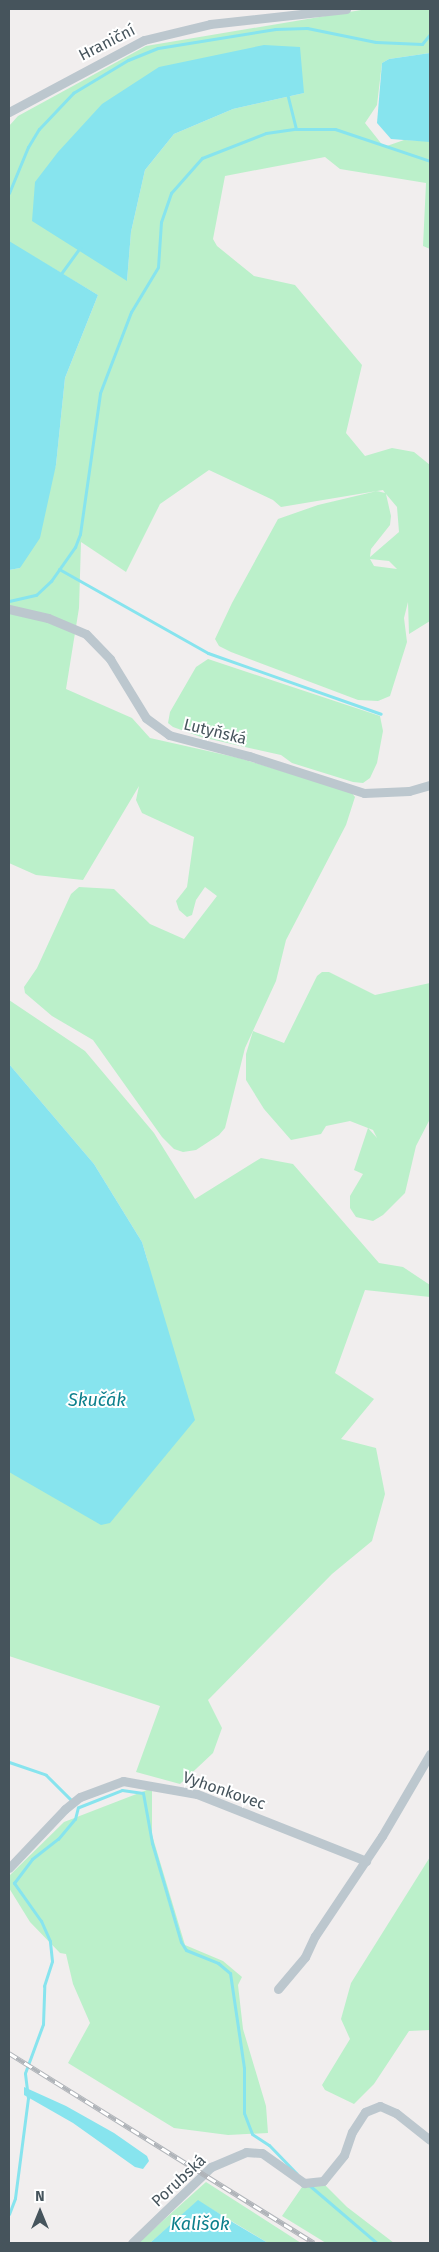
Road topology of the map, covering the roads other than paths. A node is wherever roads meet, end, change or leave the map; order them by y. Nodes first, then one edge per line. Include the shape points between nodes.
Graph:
1 (346, 9) edge
2 (9, 112) edge
3 (9, 609) edge
4 (430, 785) edge
5 (430, 1754) edge
6 (366, 1861) junction
7 (9, 1868) edge
8 (278, 1988) dead end
9 (430, 2140) edge
10 (132, 2243) edge

1 - 2 street, Hraniční via 210,24 144,40
3 - 4 street, Lutyňská via 48,618 86,634 110,659 146,718 169,736 249,756 364,793 409,791
5 - 6 street
6 - 7 street, Vyhonkovec via 197,1794 123,1781 79,1798 68,1806
6 - 8 street via 314,1936 305,1956
9 - 10 street, Porubská via 396,2113 380,2106 365,2112 334,2170 323,2181 307,2184 262,2153 246,2152 211,2167

